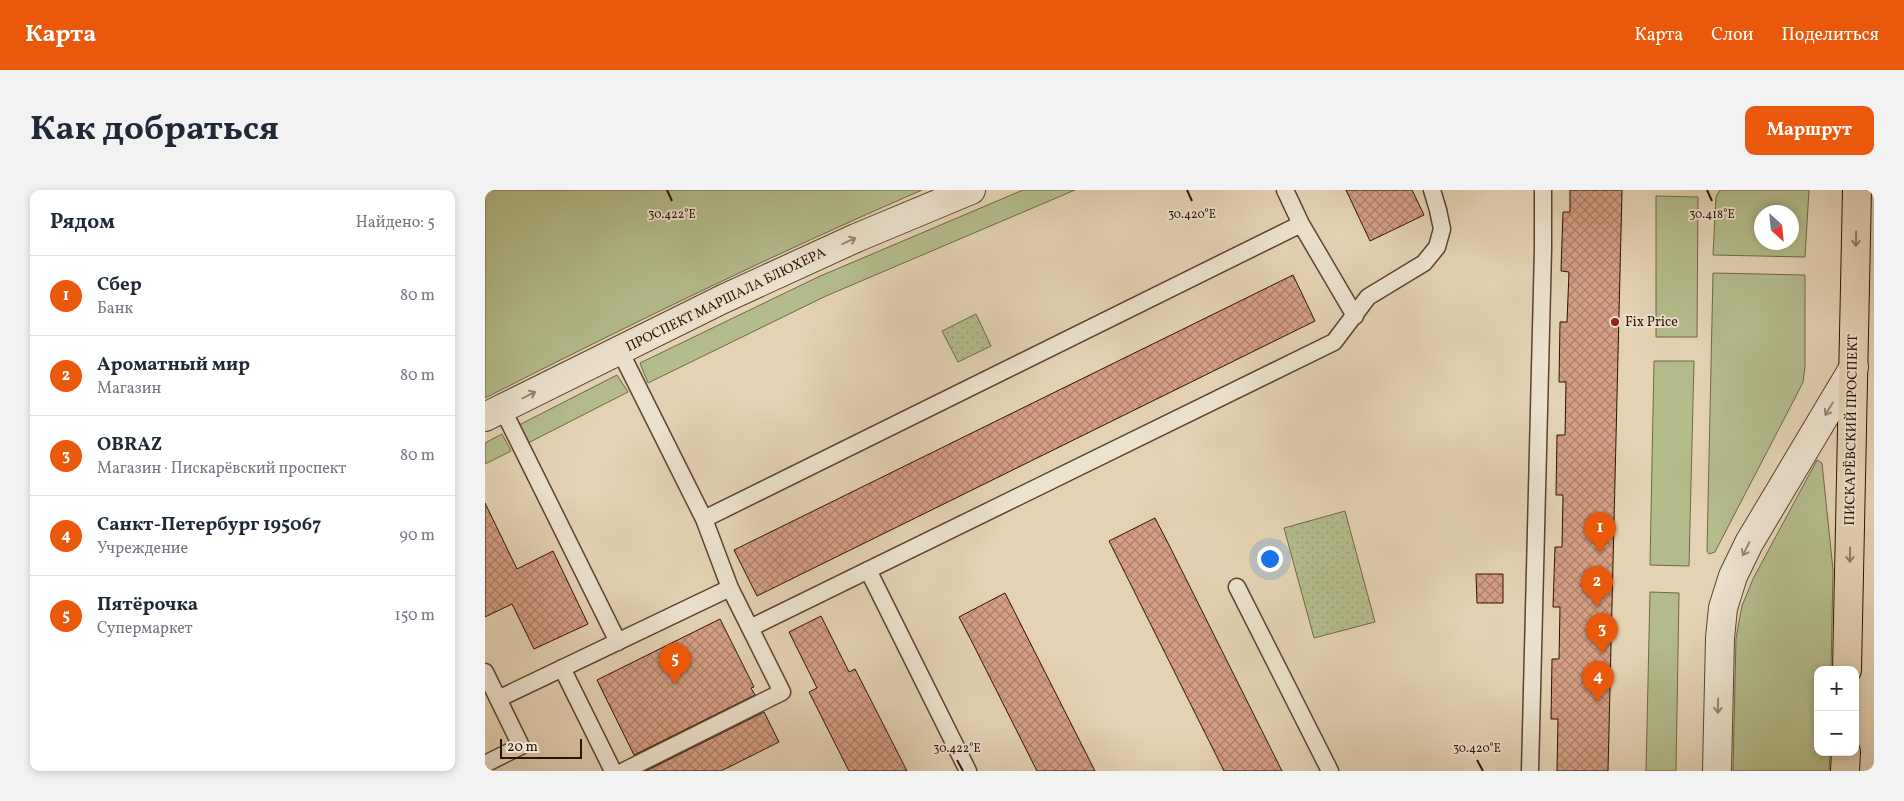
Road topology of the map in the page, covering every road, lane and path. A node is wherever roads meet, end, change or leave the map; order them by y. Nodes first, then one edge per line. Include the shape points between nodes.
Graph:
1 (971, 190) edge
2 (1285, 190) edge
3 (1432, 190) edge
4 (1543, 190) edge
5 (1857, 190) edge
6 (1301, 224) junction
7 (1355, 316) junction
8 (620, 351) junction
9 (1854, 367) junction
10 (493, 412) edge
11 (704, 519) junction
12 (868, 570) junction
13 (1237, 587) dead end
14 (730, 588) junction
15 (750, 628) junction
16 (618, 642) junction
17 (1847, 666) edge
18 (562, 668) junction
19 (485, 672) edge
20 (498, 699) junction
21 (1846, 756) edge
22 (485, 764) edge
23 (613, 771) edge
24 (624, 771) edge
25 (968, 771) edge
26 (1330, 771) edge
27 (1530, 771) edge
28 (1717, 771) edge
29 (1845, 771) edge

8 -> 1 street, ПРОСПЕКТ МАРШАЛА БЛЮХЕРА via 723,299
2 - 6 lane
3 - 7 lane via 1442,230 1437,247 1424,263 1368,297
4 - 27 lane
5 -> 9 main road, ПИСКАРЁВСКИЙ ПРОСПЕКТ
6 - 7 lane
6 - 11 lane
7 - 12 lane via 1334,342
10 -> 8 street, ПРОСПЕКТ МАРШАЛА БЛЮХЕРА
8 - 11 lane
9 -> 17 main road, ПИСКАРЁВСКИЙ ПРОСПЕКТ
9 -> 28 street via 1749,543 1733,576 1723,608 1720,638
10 - 16 lane
11 - 14 lane
12 - 15 lane
12 - 25 lane
13 - 26 lane
14 - 15 lane
14 - 16 lane
15 - 24 lane via 782,692
16 - 18 lane
18 - 20 lane
18 - 23 lane
19 - 20 lane
20 - 22 lane via 521,746
21 - 29 main road

